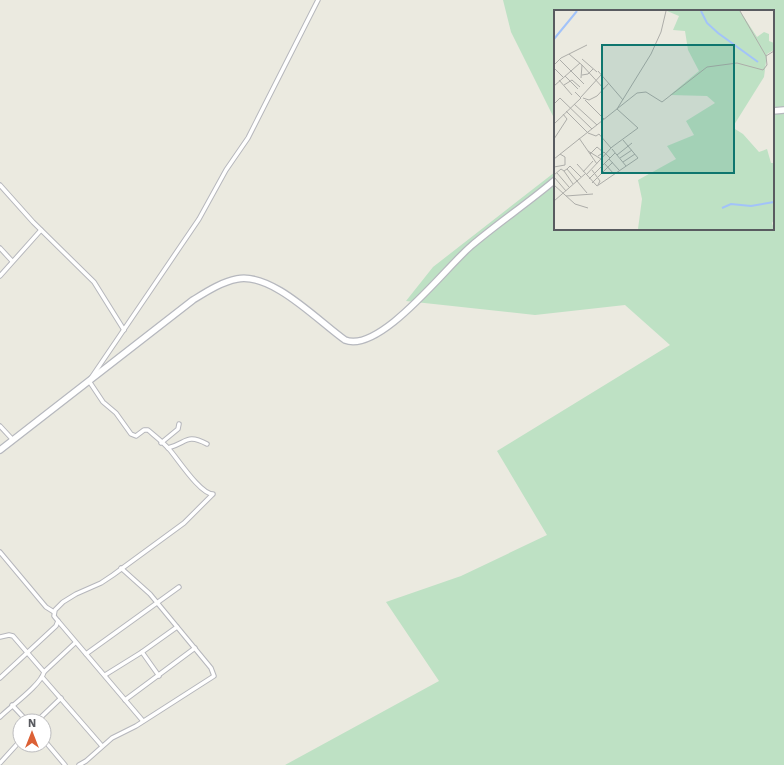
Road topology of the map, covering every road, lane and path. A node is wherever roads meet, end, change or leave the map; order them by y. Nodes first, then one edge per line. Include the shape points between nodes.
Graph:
1 (318, 0) edge
2 (784, 110) edge
3 (774, 111) edge
4 (554, 181) edge
5 (0, 185) edge
6 (41, 230) junction
7 (0, 248) edge
8 (12, 262) junction
9 (0, 276) edge
10 (124, 330) junction
11 (89, 381) junction
12 (179, 424) dead end
13 (0, 426) edge
14 (13, 440) junction
15 (161, 443) junction
16 (207, 444) dead end
17 (168, 448) junction
18 (0, 450) edge
19 (0, 552) edge
20 (121, 568) junction
21 (179, 587) dead end
22 (157, 603) junction
23 (54, 612) junction
24 (58, 621) junction
25 (177, 627) junction
26 (1, 636) edge
27 (75, 643) junction
28 (195, 648) junction
29 (142, 652) junction
30 (27, 653) junction
31 (86, 654) junction
32 (44, 672) junction
33 (105, 675) junction
34 (159, 676) junction
35 (0, 678) edge
36 (42, 678) junction
37 (61, 698) junction
38 (125, 700) junction
39 (12, 705) junction
40 (20, 713) edge
41 (45, 713) edge
42 (0, 717) edge
43 (143, 722) junction
44 (102, 746) junction
45 (12, 750) edge
46 (52, 750) edge
47 (0, 763) edge
48 (65, 765) edge
49 (79, 765) edge

1 - 10 street via 248,138 226,170 199,219
2 - 3 main road
4 - 11 main road via 469,247 411,308 391,325 373,335 353,342 345,340 284,293 261,281 238,279 209,290 193,300
5 - 6 street
6 - 8 street
6 - 10 street via 94,282
7 - 8 street
8 - 9 street
10 - 11 street
11 - 14 main road
11 - 15 street via 103,402 116,413 132,435 139,435 146,430
12 - 15 street via 178,429
13 - 14 street
14 - 18 main road
15 - 17 street
16 - 17 street via 198,438 191,438
17 - 20 street via 192,478 208,494 213,494 184,523
19 - 23 street via 46,607
20 - 22 street
20 - 23 street via 101,583 70,597
21 - 22 street
22 - 25 street
22 - 31 street
23 - 24 street
24 - 27 street
24 - 30 street via 56,626
25 - 28 street
25 - 29 street
26 - 30 street via 13,636
27 - 31 street
27 - 32 street
28 - 34 street
28 - 43 street via 214,671 214,676
29 - 33 street
29 - 34 street
30 - 32 street
30 - 35 street
31 - 33 street
32 - 36 street
33 - 38 street
34 - 38 street
36 - 37 street
36 - 39 street
37 - 41 street
37 - 44 street
38 - 43 street
39 - 40 street
39 - 42 street
43 - 44 street
44 - 49 street
45 - 47 street
46 - 48 street

